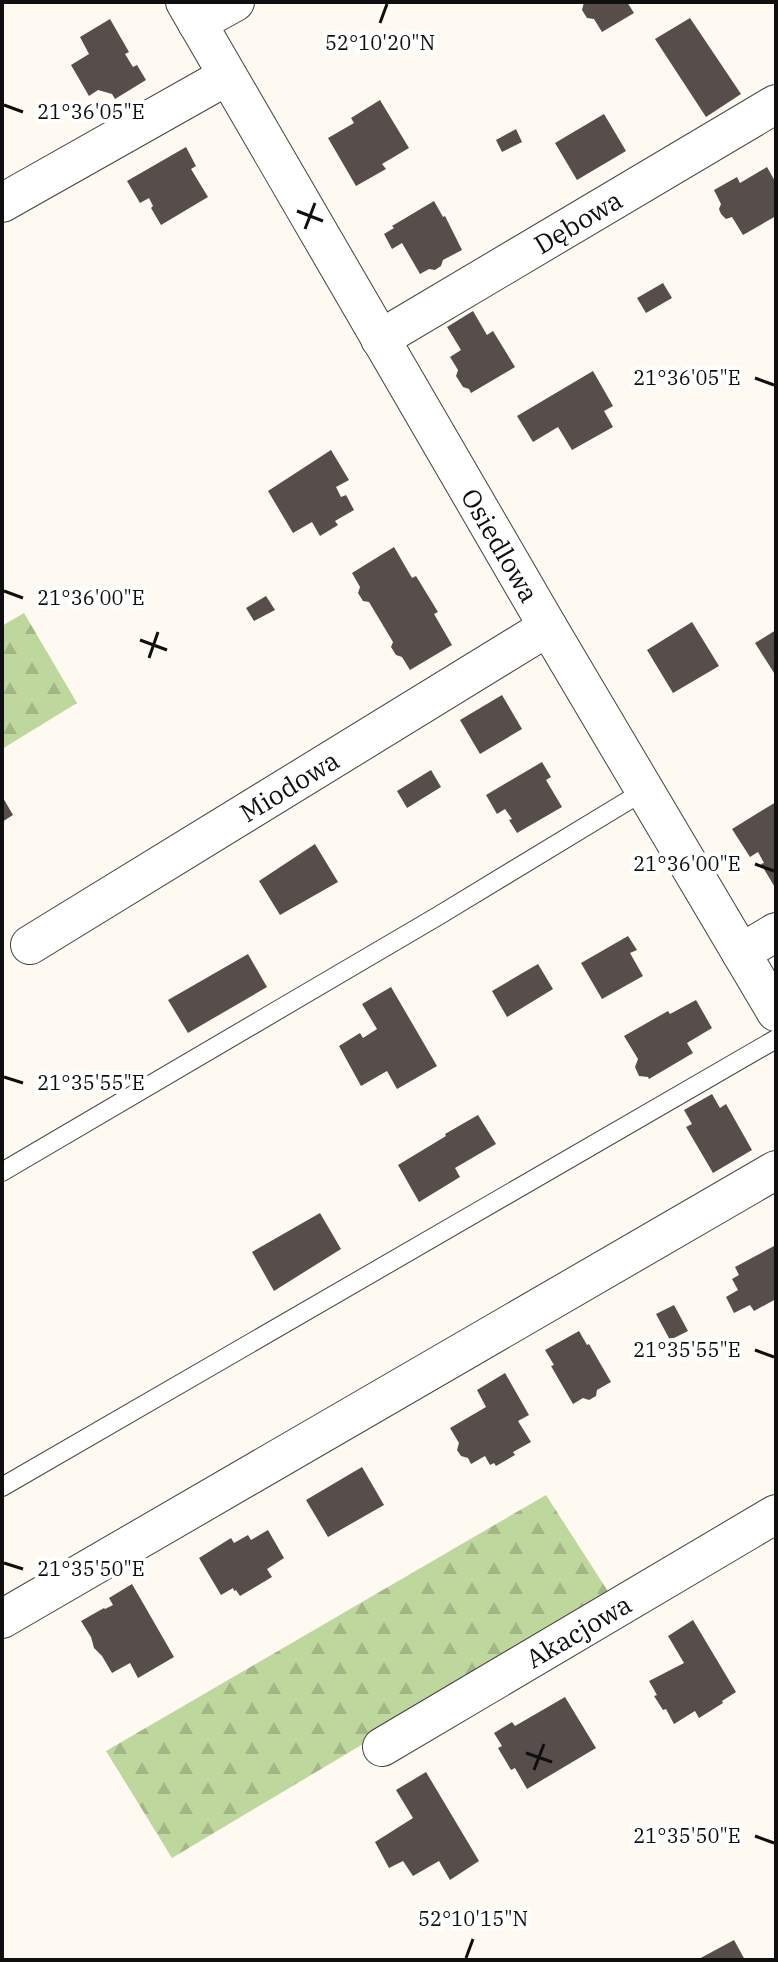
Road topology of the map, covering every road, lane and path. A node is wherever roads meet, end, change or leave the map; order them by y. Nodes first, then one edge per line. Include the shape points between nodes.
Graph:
1 (235, 2) edge
2 (191, 13) edge
3 (227, 76) junction
4 (776, 104) edge
5 (2, 203) edge
6 (380, 339) junction
7 (548, 627) junction
8 (644, 791) junction
9 (776, 932) edge
10 (30, 945) dead end
11 (741, 953) junction
12 (776, 1012) edge
13 (776, 1039) edge
14 (776, 1170) edge
15 (2, 1172) edge
16 (2, 1487) edge
17 (776, 1514) edge
18 (2, 1619) edge
19 (382, 1747) dead end

1 - 2 street
2 - 3 street, Osiedlowa
3 - 5 street
3 - 6 street, Osiedlowa
4 - 6 street, Dębowa
6 - 7 street, Osiedlowa
7 - 8 street, Osiedlowa
7 - 10 street, Miodowa
8 - 11 street, Osiedlowa
8 - 15 lane
9 - 11 street
11 - 12 street, Osiedlowa
13 - 16 lane
14 - 18 street
17 - 19 street, Akacjowa

